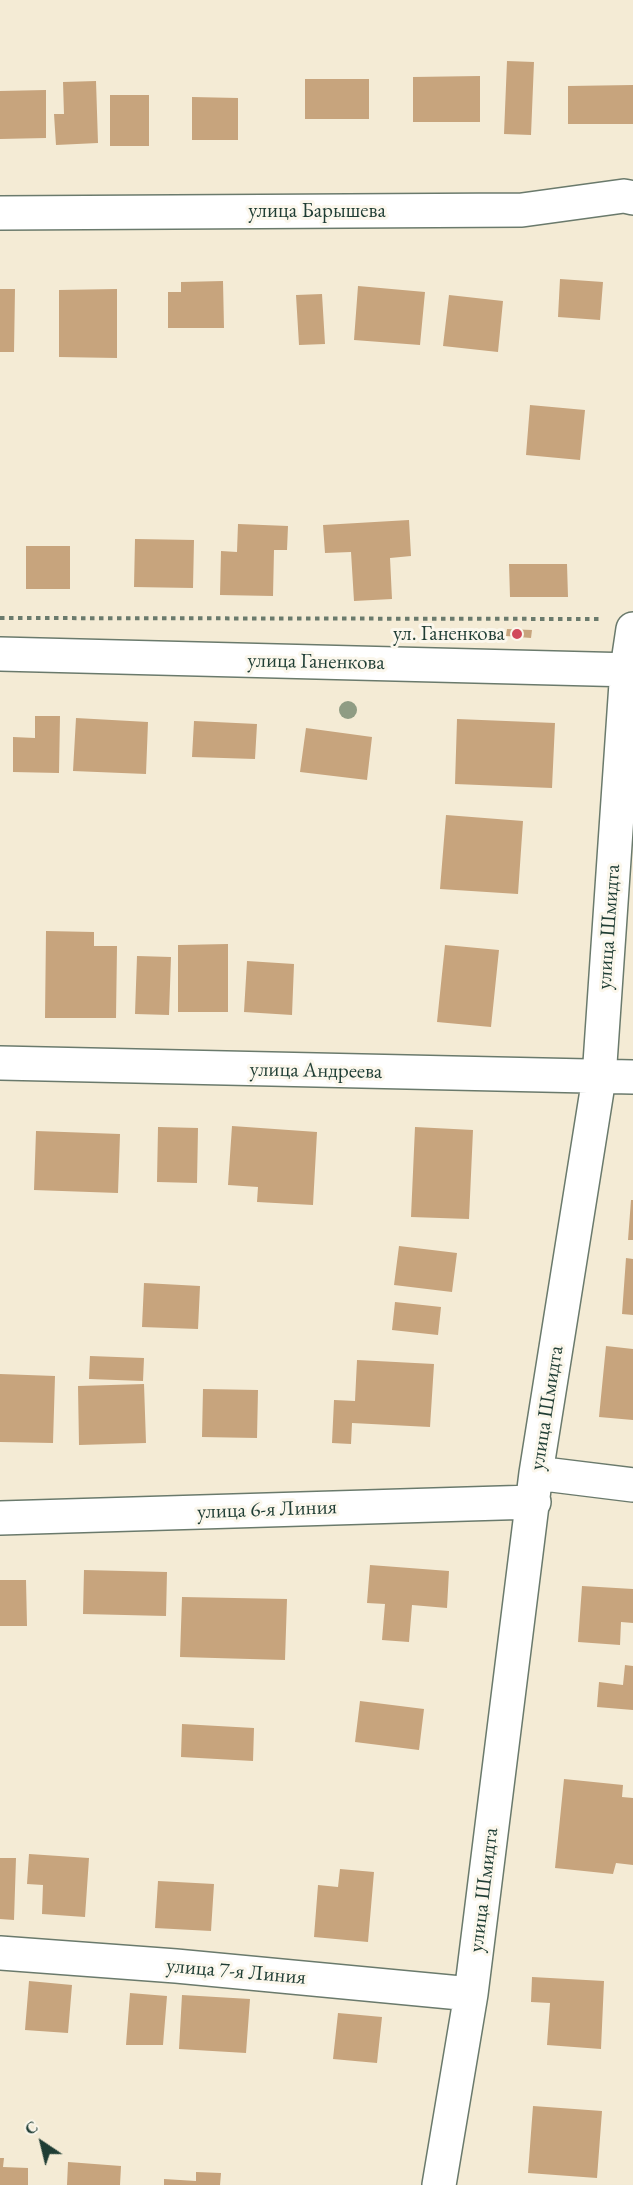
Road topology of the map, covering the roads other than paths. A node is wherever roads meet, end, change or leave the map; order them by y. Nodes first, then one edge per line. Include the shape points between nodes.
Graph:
1 (633, 198) edge
2 (0, 213) edge
3 (621, 624) edge
4 (0, 654) edge
5 (630, 670) edge
6 (0, 1063) edge
7 (633, 1077) edge
8 (600, 1078) junction
9 (633, 1485) edge
10 (535, 1487) junction
11 (0, 1518) edge
12 (0, 1953) edge
13 (471, 1994) junction
14 (439, 2185) edge

1 - 2 street, улица Барышева via 522,210
3 - 5 street, улица Шмидта
4 - 5 street, улица Ганенкова
5 - 8 street, улица Шмидта
6 - 8 street, улица Андреева
7 - 8 street, улица Андреева
8 - 10 street, улица Шмидта
9 - 10 street, улица 6-я Линия
10 - 11 street, улица 6-я Линия
10 - 13 street, улица Шмидта
12 - 13 street, улица 7-я Линия
13 - 14 street, улица Шмидта

